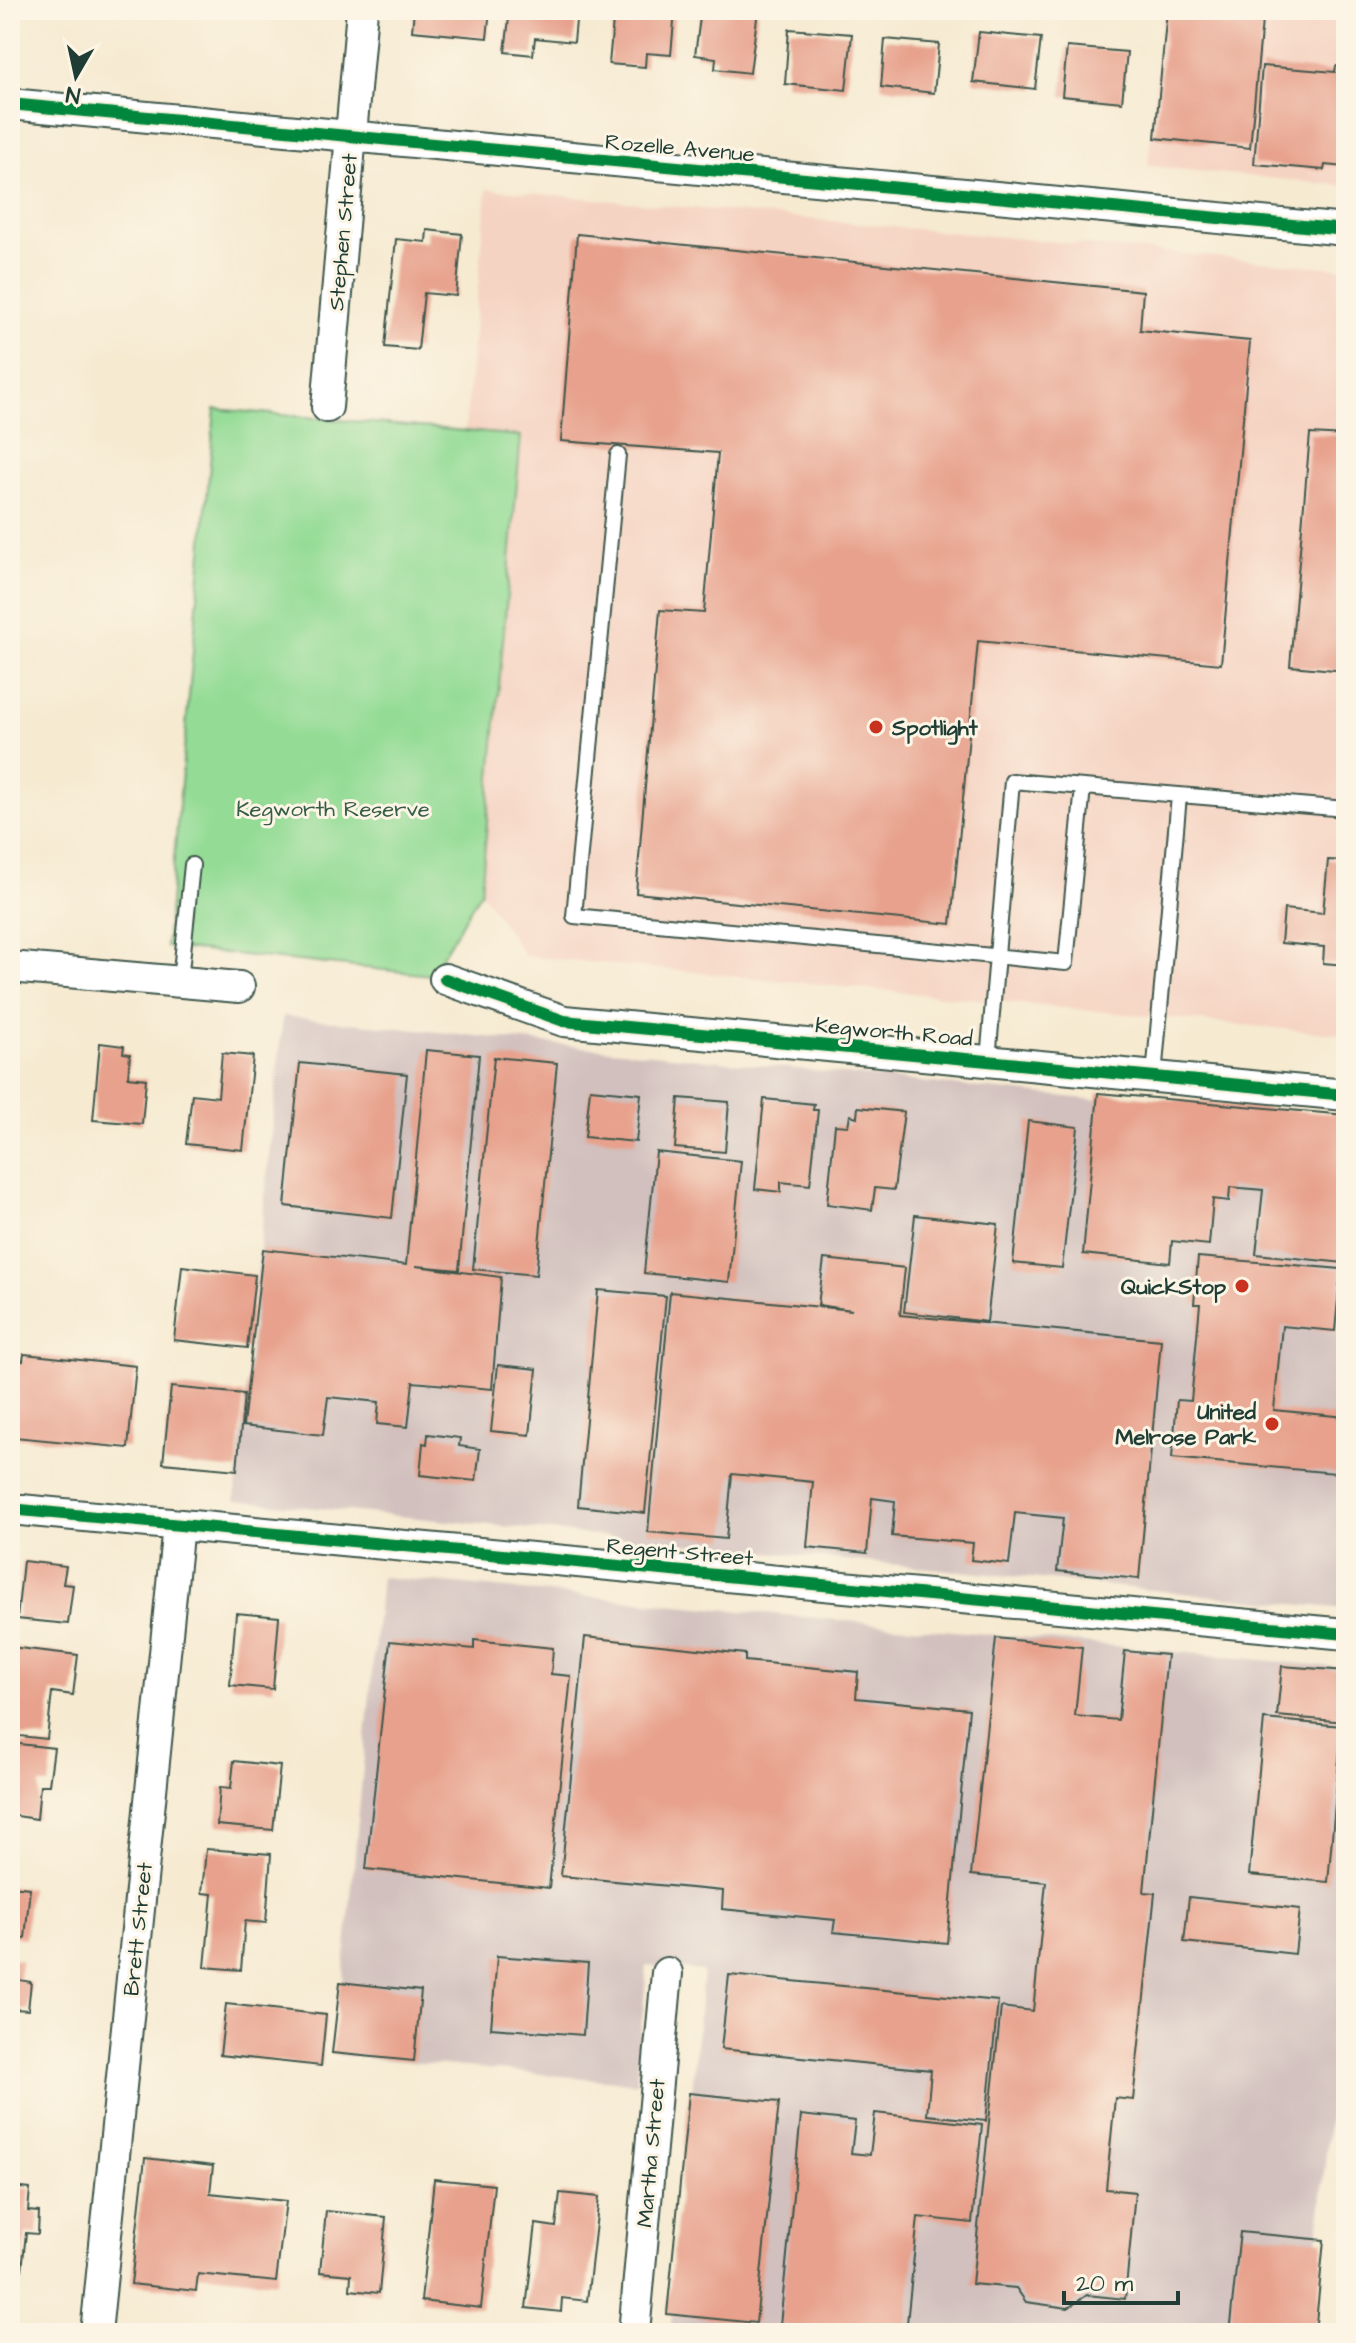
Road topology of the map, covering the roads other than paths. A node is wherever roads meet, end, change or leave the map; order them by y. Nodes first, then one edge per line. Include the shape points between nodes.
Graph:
1 (362, 10) edge
2 (10, 104) edge
3 (350, 136) junction
4 (1346, 230) edge
5 (327, 407) dead end
6 (618, 455) dead end
7 (1083, 787) junction
8 (1179, 796) junction
9 (1346, 809) edge
10 (192, 865) dead end
11 (996, 957) junction
12 (10, 967) edge
13 (445, 979) dead end
14 (180, 981) junction
15 (239, 987) dead end
16 (988, 1060) junction
17 (1154, 1076) junction
18 (1346, 1095) edge
19 (10, 1509) edge
20 (178, 1525) junction
21 (1346, 1634) edge
22 (667, 1973) dead end
23 (96, 2333) edge
24 (634, 2333) edge

1 - 3 street, Stephen Street
2 - 3 street, Rozelle Avenue
3 - 4 street, Rozelle Avenue
3 - 5 street, Stephen Street
6 - 11 lane via 574,916
7 - 8 lane
7 - 11 lane via 1066,963
7 - 11 lane via 1012,781
8 - 9 lane
8 - 17 lane
10 - 14 lane
11 - 16 lane
12 - 14 street
13 - 16 street, Kegworth Road via 564,1021
14 - 15 street
16 - 17 street, Kegworth Road
17 - 18 street, Kegworth Road
19 - 20 street, Regent Street
20 - 21 street, Regent Street
20 - 23 street, Brett Street
22 - 24 street, Martha Street

